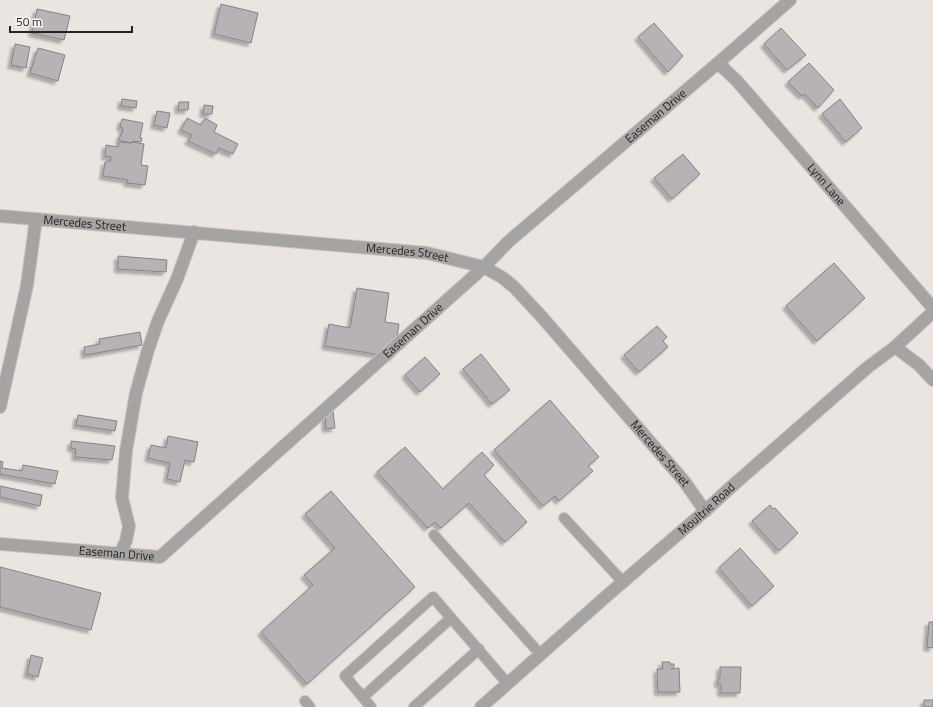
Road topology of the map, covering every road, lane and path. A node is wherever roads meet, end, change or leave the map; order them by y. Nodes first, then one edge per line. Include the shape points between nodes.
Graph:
1 (790, 0) edge
2 (718, 63) junction
3 (0, 216) edge
4 (36, 219) junction
5 (194, 232) junction
6 (484, 267) junction
7 (933, 308) edge
8 (933, 312) edge
9 (895, 347) junction
10 (933, 380) edge
11 (0, 407) edge
12 (705, 511) junction
13 (564, 518) dead end
14 (434, 535) dead end
15 (0, 544) edge
16 (120, 554) junction
17 (623, 582) junction
18 (451, 618) junction
19 (479, 649) junction
20 (540, 654) junction
21 (507, 683) junction
22 (362, 697) junction
23 (371, 707) edge
24 (414, 707) edge
25 (480, 707) edge

1 - 2 street, Easeman Drive
2 - 6 street, Easeman Drive via 508,242
2 - 7 street, Lynn Lane via 737,81
3 - 4 street, Mercedes Street
4 - 5 street, Mercedes Street
4 - 11 street via 27,284
5 - 6 street, Mercedes Street via 427,253
5 - 16 street via 158,321 136,393 126,451 122,498 130,526
6 - 12 street, Mercedes Street via 509,282 541,316 684,481
6 - 16 street, Easeman Drive via 160,558
8 - 9 street, Moultrie Road
9 - 10 street via 919,365
9 - 12 street, Moultrie Road via 868,367
12 - 17 street, Moultrie Road
13 - 17 lane
14 - 20 lane
15 - 16 street, Easeman Drive
17 - 20 street, Moultrie Road
18 - 19 lane
18 - 22 lane
18 - 22 lane via 433,597 345,676
19 - 21 lane
19 - 24 lane
20 - 21 street, Moultrie Road
21 - 25 street, Moultrie Road
22 - 23 lane

